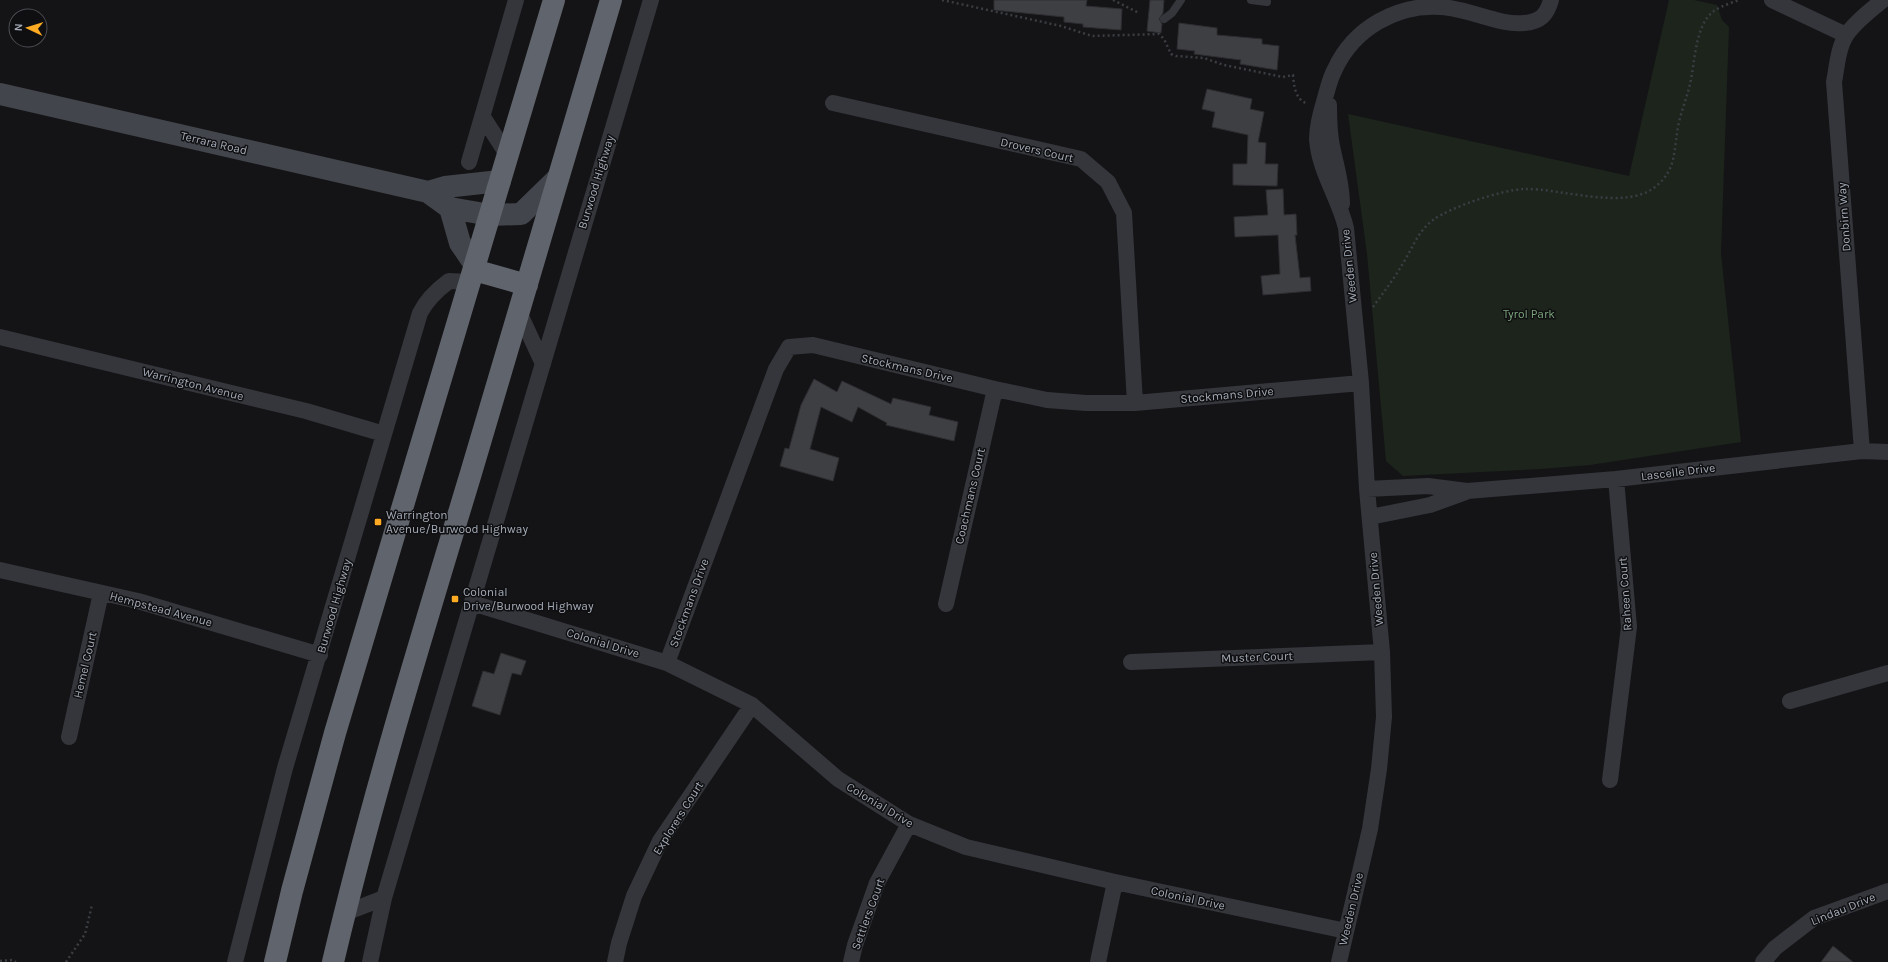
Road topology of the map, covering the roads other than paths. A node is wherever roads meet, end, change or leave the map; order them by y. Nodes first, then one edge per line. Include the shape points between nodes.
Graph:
1 (516, 0) edge
2 (554, 0) edge
3 (610, 0) edge
4 (651, 0) edge
5 (1182, 0) edge
6 (1251, 0) edge
7 (1551, 0) edge
8 (1772, 0) edge
9 (1883, 0) edge
10 (1267, 2) dead end
11 (1164, 19) dead end
12 (1846, 34) junction
13 (0, 94) edge
14 (833, 103) dead end
15 (483, 117) junction
16 (508, 156) junction
17 (469, 162) dead end
18 (558, 178) junction
19 (500, 181) junction
20 (428, 192) junction
21 (450, 208) junction
22 (490, 215) junction
23 (473, 272) junction
24 (527, 285) junction
25 (519, 312) junction
26 (0, 337) edge
27 (543, 364) junction
28 (1361, 383) junction
29 (995, 389) junction
30 (1135, 403) junction
31 (384, 434) junction
32 (1862, 451) junction
33 (1888, 452) edge
34 (1616, 479) junction
35 (1367, 489) junction
36 (1467, 491) junction
37 (1370, 517) junction
38 (0, 570) edge
39 (101, 593) junction
40 (472, 603) junction
41 (946, 604) dead end
42 (1382, 652) junction
43 (320, 655) junction
44 (667, 662) junction
45 (1131, 662) dead end
46 (1888, 673) edge
47 (1790, 700) dead end
48 (752, 705) junction
49 (69, 737) dead end
50 (1610, 780) dead end
51 (909, 824) junction
52 (1116, 882) junction
53 (1888, 891) edge
54 (384, 898) junction
55 (345, 913) junction
56 (1346, 931) junction
57 (235, 962) edge
58 (276, 962) edge
59 (333, 962) edge
60 (370, 962) edge
61 (615, 962) edge
62 (851, 962) edge
63 (1098, 962) edge
64 (1339, 962) edge
65 (1763, 962) edge

1 - 15 street
2 - 16 highway
3 - 18 highway
4 - 27 street, Burwood Highway
5 - 11 lane
6 - 10 lane
7 - 28 street, Weeden Drive via 1542,18 1523,24 1440,7 1403,11 1375,22 1360,34 1335,68 1317,128 1317,140 1322,167 1346,228
8 - 12 street
9 - 12 street, Donbirn Way
12 - 32 street, Donbirn Way via 1838,57 1834,82
13 - 20 street, Terrara Road
14 - 30 street, Drovers Court via 1081,159 1108,182 1124,213
15 - 16 street
15 - 17 street
16 - 19 highway
18 - 22 street, Terrara Road via 521,214
18 - 24 highway
19 - 20 street, Terrara Road via 445,187
19 - 22 highway
20 - 21 street, Terrara Road
21 - 22 street, Terrara Road
21 - 23 street via 460,243
22 - 23 highway
23 - 24 highway
23 - 31 street, Burwood Highway via 449,281 425,303 418,318
23 - 58 highway via 335,733 292,891
24 - 25 highway
25 - 27 street
25 - 55 highway via 435,592
26 - 31 street, Warrington Avenue via 306,411
27 - 40 street, Burwood Highway
28 - 30 street, Stockmans Drive
28 - 35 street, Weeden Drive
29 - 30 street, Stockmans Drive via 1047,400
29 - 41 street, Coachmans Court
29 - 44 street, Stockmans Drive via 813,346 789,347 776,369
31 - 43 street, Burwood Highway
32 - 33 street, Lascelle Drive
32 - 34 street, Lascelle Drive
34 - 36 street, Lascelle Drive
34 - 50 street, Raheen Court via 1629,627
35 - 36 street, Lascelle Drive via 1428,486
35 - 37 street, Weeden Drive
36 - 37 street, Lascelle Drive via 1430,505
37 - 42 street, Weeden Drive
38 - 39 street, Hempstead Avenue
39 - 43 street, Hempstead Avenue via 138,601
39 - 49 street, Hemel Court
40 - 44 street, Colonial Drive
40 - 54 street, Burwood Highway
42 - 45 street, Muster Court
42 - 56 street, Weeden Drive via 1384,717 1380,769 1370,829
43 - 57 street, Burwood Highway via 285,768
44 - 48 street, Colonial Drive
46 - 47 street
48 - 51 street, Colonial Drive via 838,780
48 - 61 street, Explorers Court via 660,841 634,896
51 - 52 street, Colonial Drive via 966,847
51 - 62 street, Settlers Court via 877,883
52 - 56 street, Colonial Drive
52 - 63 street
53 - 65 street, Lindau Drive via 1814,918 1775,948
54 - 55 street
54 - 60 street, Burwood Highway
55 - 59 highway
56 - 64 street, Weeden Drive

